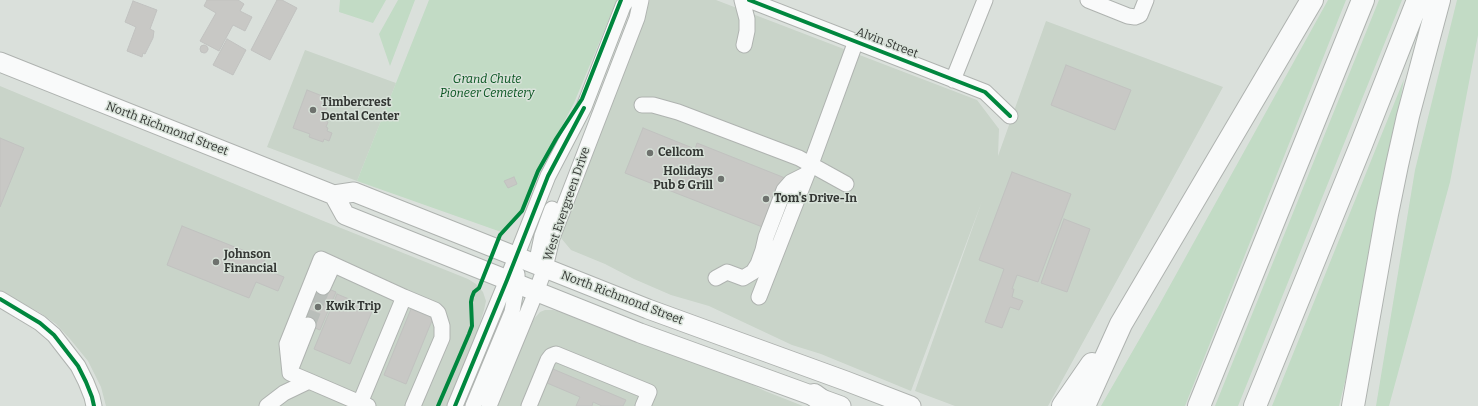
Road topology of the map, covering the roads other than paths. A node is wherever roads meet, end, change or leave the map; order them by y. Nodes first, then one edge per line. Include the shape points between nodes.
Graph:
1 (627, 0) edge
2 (641, 0) edge
3 (742, 0) edge
4 (749, 0) edge
5 (985, 0) edge
6 (1088, 0) edge
7 (1146, 0) edge
8 (1312, 0) edge
9 (1363, 0) edge
10 (1418, 0) edge
11 (1438, 0) edge
12 (856, 41) junction
13 (744, 45) dead end
14 (0, 62) edge
15 (601, 65) junction
16 (953, 80) junction
17 (642, 105) dead end
18 (1010, 116) dead end
19 (809, 169) junction
20 (846, 184) dead end
21 (334, 196) junction
22 (516, 257) junction
23 (333, 265) junction
24 (540, 266) junction
25 (716, 278) dead end
26 (512, 282) junction
27 (323, 287) tunnel mouth
28 (536, 292) junction
29 (404, 297) junction
30 (759, 297) dead end
31 (0, 299) edge
32 (1121, 324) junction
33 (308, 325) tunnel mouth
34 (290, 373) junction
35 (309, 381) junction
36 (821, 401) edge
37 (364, 404) edge
38 (94, 406) edge
39 (267, 406) edge
40 (413, 406) edge
41 (455, 406) edge
42 (473, 406) edge
43 (489, 406) edge
44 (529, 406) edge
45 (643, 406) edge
46 (841, 406) edge
47 (910, 406) edge
48 (1063, 406) edge
49 (1084, 406) edge
50 (1199, 406) edge
51 (1255, 406) edge
52 (1353, 406) edge

1 - 15 street, West Evergreen Drive
2 - 24 street, West Evergreen Drive via 637,18
3 - 13 street via 747,19
4 - 12 street, Alvin Street
5 - 16 street
6 - 7 street via 1136,17 1140,15
8 - 32 highway
9 - 50 highway
10 - 51 highway
11 - 52 highway via 1396,172
12 - 16 street, Alvin Street
12 - 19 street
14 - 21 main road, North Richmond Street
15 - 22 street, West Evergreen Drive via 584,107 548,176
15 - 24 street via 599,88 542,236
16 - 18 street, Alvin Street via 985,92
17 - 19 street via 653,105 678,112
19 - 20 street
19 - 25 street via 784,190 753,272 743,278 727,272
19 - 30 street
21 - 22 main road, North Richmond Street via 354,192
21 - 26 main road, North Richmond Street via 345,215
22 - 24 main road, North Richmond Street
22 - 26 street, West Evergreen Drive
23 - 27 street
23 - 29 street
23 - 34 street via 321,259 287,344
24 - 28 street, West Evergreen Drive
24 - 47 main road, North Richmond Street
26 - 28 main road, North Richmond Street
26 - 41 street, West Evergreen Drive
26 - 42 street via 512,312
28 - 36 main road, North Richmond Street
28 - 43 street, West Evergreen Drive
29 - 37 street
29 - 40 street via 435,310 442,326 442,338
31 - 38 street via 26,313 54,335 78,366
32 - 48 highway
32 - 49 highway
33 - 34 street
34 - 35 street
35 - 37 street
35 - 39 street via 284,393
36 - 46 main road, North Richmond Street
44 - 45 street via 548,360 556,354 649,392

